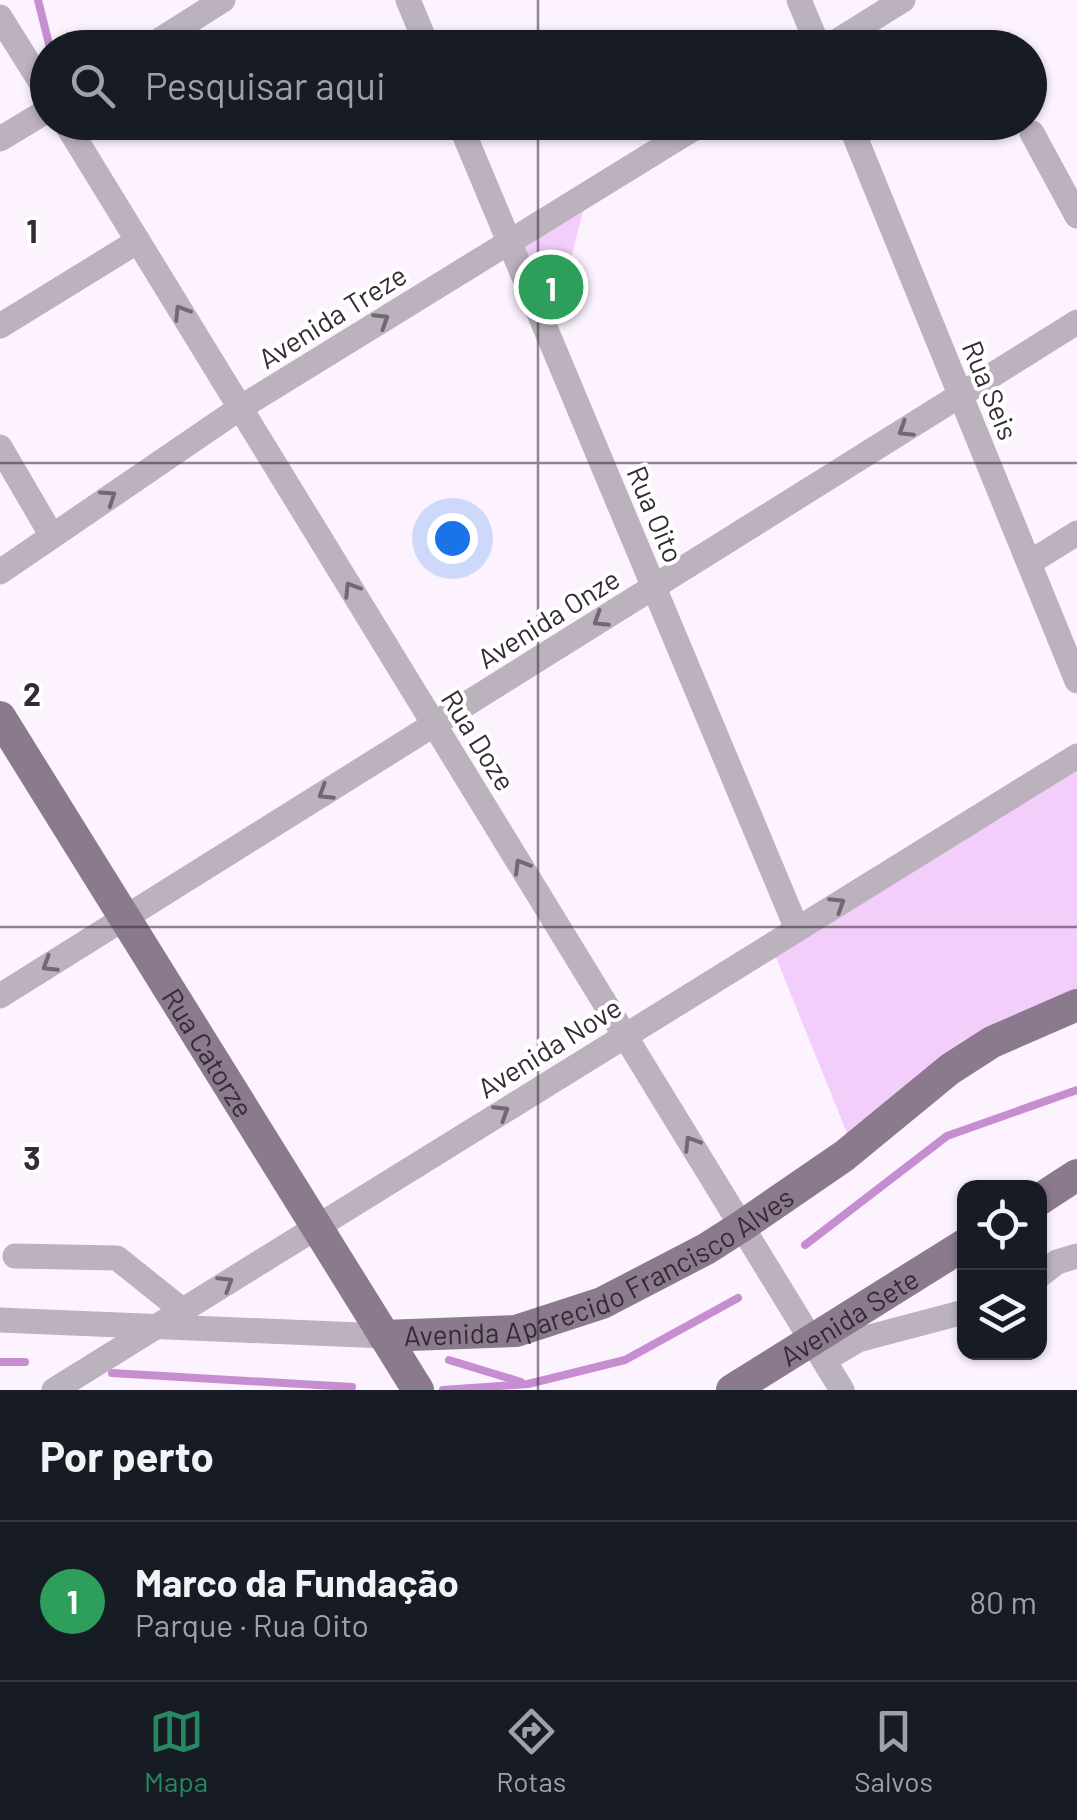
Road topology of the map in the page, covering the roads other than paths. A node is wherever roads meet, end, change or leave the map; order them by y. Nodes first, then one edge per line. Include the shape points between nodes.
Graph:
1 (223, 0) edge
2 (408, 0) edge
3 (799, 0) edge
4 (903, 0) edge
5 (0, 17) edge
6 (176, 30) edge
7 (420, 30) edge
8 (813, 30) edge
9 (852, 30) edge
10 (30, 65) edge
11 (30, 121) edge
12 (0, 139) edge
13 (76, 140) edge
14 (466, 140) edge
15 (675, 140) edge
16 (857, 140) edge
17 (1036, 140) edge
18 (1077, 216) edge
19 (138, 241) junction
20 (509, 242) junction
21 (1077, 322) edge
22 (0, 326) edge
23 (960, 395) junction
24 (240, 408) junction
25 (0, 448) edge
26 (1077, 532) edge
27 (52, 536) junction
28 (1029, 563) junction
29 (0, 572) edge
30 (654, 587) junction
31 (1077, 681) edge
32 (0, 717) edge
33 (434, 724) junction
34 (1077, 756) edge
35 (124, 918) junction
36 (798, 930) junction
37 (0, 996) edge
38 (1077, 1005) edge
39 (625, 1036) junction
40 (1077, 1175) edge
41 (1047, 1194) edge
42 (742, 1226) junction
43 (316, 1227) junction
44 (957, 1250) edge
45 (15, 1256) dead end
46 (1077, 1256) edge
47 (1047, 1270) edge
48 (182, 1310) junction
49 (957, 1314) edge
50 (0, 1320) edge
51 (160, 1325) junction
52 (384, 1336) junction
53 (818, 1350) junction
54 (54, 1390) edge
55 (418, 1390) edge
56 (732, 1390) edge
57 (842, 1390) edge

1 - 6 street
2 - 7 street
3 - 8 street
4 - 9 street
5 - 10 street
11 - 12 street
13 - 19 street, Rua Doze
14 - 20 street, Rua Oito
15 - 20 street, Avenida Treze
16 - 23 street, Rua Seis
17 - 18 street
19 - 22 street
24 -> 19 street, Rua Doze
24 -> 20 street, Avenida Treze
20 - 30 street, Rua Oito
21 - 23 street, Avenida Onze
23 - 28 street, Rua Seis
23 -> 30 street, Avenida Onze
27 -> 24 street, Avenida Treze
33 -> 24 street, Rua Doze
25 - 27 street
26 - 28 street
27 - 29 street, Avenida Treze
28 - 31 street, Rua Seis
30 -> 33 street, Avenida Onze
30 - 36 street, Rua Oito
32 - 35 main road, Rua Catorze
33 -> 35 street, Avenida Onze
39 -> 33 street, Rua Doze
36 -> 34 street, Avenida Nove
35 -> 37 street, Avenida Onze
35 - 43 main road, Rua Catorze
36 - 39 street, Avenida Nove
38 - 42 main road, Avenida Aparecido Francisco Alves via 992,1042 950,1069 844,1156
42 -> 39 street, Rua Doze
43 -> 39 street, Avenida Nove
40 - 41 main road
42 - 52 main road, Avenida Aparecido Francisco Alves via 602,1303 516,1331
42 - 53 street, Rua Doze
48 -> 43 street, Avenida Nove
43 - 52 main road, Rua Catorze
44 - 53 main road, Avenida Sete
45 - 48 street via 118,1258
46 - 47 street
48 - 51 street, Avenida Nove
49 - 53 street
50 - 51 street, Avenida Aparecido Francisco Alves
51 - 52 street, Avenida Aparecido Francisco Alves
51 - 54 street, Avenida Nove
52 - 55 main road, Rua Catorze
53 - 56 main road, Avenida Sete
53 - 57 street, Rua Doze

